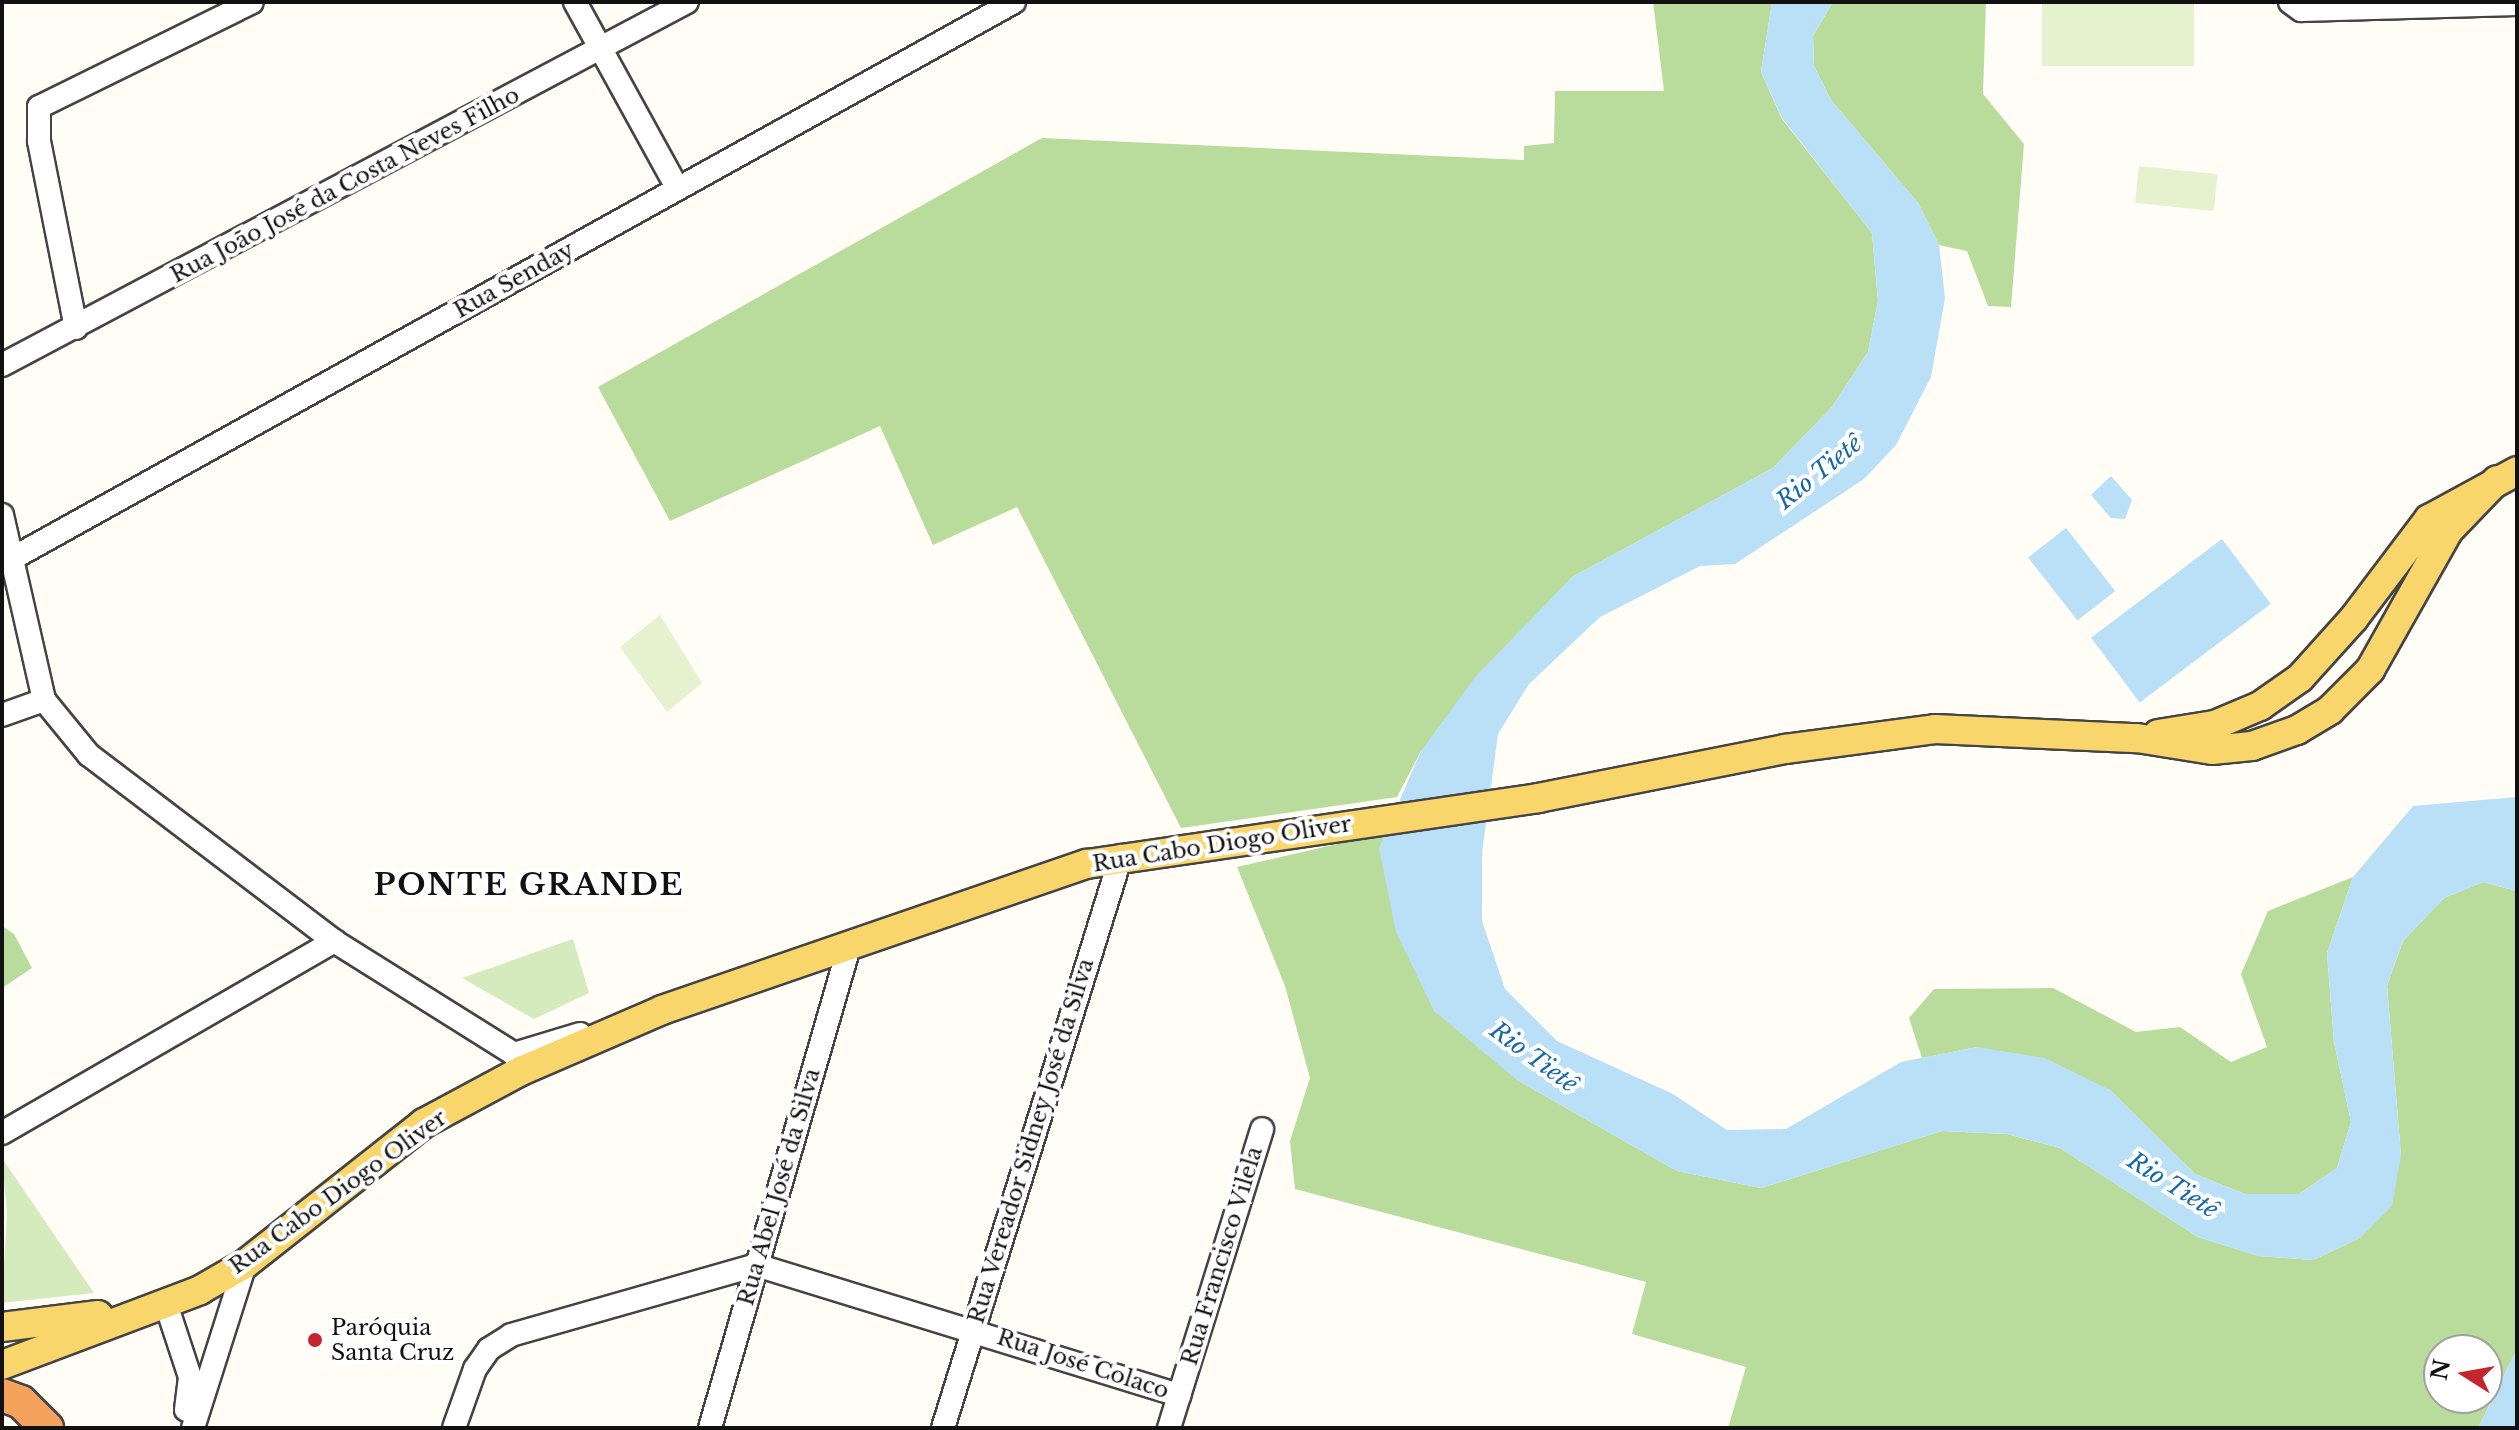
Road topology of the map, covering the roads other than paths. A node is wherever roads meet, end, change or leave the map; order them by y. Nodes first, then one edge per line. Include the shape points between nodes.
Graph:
1 (252, 2) edge
2 (575, 2) edge
3 (687, 2) edge
4 (1014, 2) edge
5 (2517, 4) edge
6 (2296, 6) edge
7 (600, 49) junction
8 (678, 189) junction
9 (76, 328) junction
10 (2, 365) edge
11 (2507, 476) edge
12 (2, 515) edge
13 (13, 558) junction
14 (2354, 618) junction
15 (2370, 670) junction
16 (44, 700) junction
17 (2, 715) edge
18 (2137, 738) junction
19 (1121, 856) junction
20 (334, 941) junction
21 (849, 947) junction
22 (518, 1062) junction
23 (1262, 1129) dead end
24 (2, 1133) edge
25 (245, 1264) junction
26 (756, 1265) junction
27 (166, 1304) junction
28 (2, 1327) edge
29 (973, 1330) junction
30 (2, 1365) edge
31 (2, 1395) edge
32 (1179, 1395) junction
33 (47, 1428) edge
34 (182, 1428) edge
35 (193, 1428) edge
36 (454, 1428) edge
37 (710, 1428) edge
38 (943, 1428) edge
39 (1169, 1428) edge

1 - 9 street via 39,107 39,141
2 - 7 street
3 - 7 street, Rua João José da Costa Neves Filho
4 - 8 street, Rua Senday
5 - 6 street
7 - 8 street
7 - 9 street, Rua João José da Costa Neves Filho
8 - 13 street, Rua Senday
9 - 10 street, Rua João José da Costa Neves Filho
11 - 14 main road, Rua Cabo Diogo Oliver via 2429,519
11 - 15 main road, Rua Cabo Diogo Oliver via 2449,530
12 - 13 street
13 - 16 street
14 - 15 main road
14 - 18 main road, Rua Cabo Diogo Oliver via 2300,678 2260,706 2215,725
15 - 18 main road, Rua Cabo Diogo Oliver via 2330,710 2297,730 2252,746 2212,750
16 - 17 street
16 - 20 street via 89,755 131,791
18 - 19 main road, Rua Cabo Diogo Oliver via 1935,729 1785,749 1538,798
19 - 21 main road, Rua Cabo Diogo Oliver via 1033,881
19 - 29 street, Rua Vereador Sidney José da Silva
20 - 22 street
20 - 24 street
21 - 22 main road, Rua Cabo Diogo Oliver
21 - 26 street, Rua Abel José da Silva
22 - 25 main road, Rua Cabo Diogo Oliver via 424,1123
23 - 32 street, Rua Francisco Vilela
25 - 27 main road, Rua Cabo Diogo Oliver
25 - 35 street
26 - 29 street, Rua José Colaco
26 - 36 street via 511,1335 489,1349 475,1369
26 - 37 street, Rua Abel José da Silva
27 - 28 main road
27 - 30 main road
27 - 34 street via 190,1377
29 - 32 street, Rua José Colaco
29 - 38 street, Rua Vereador Sidney José da Silva
31 - 33 highway via 21,1402
32 - 39 street, Rua Francisco Vilela

